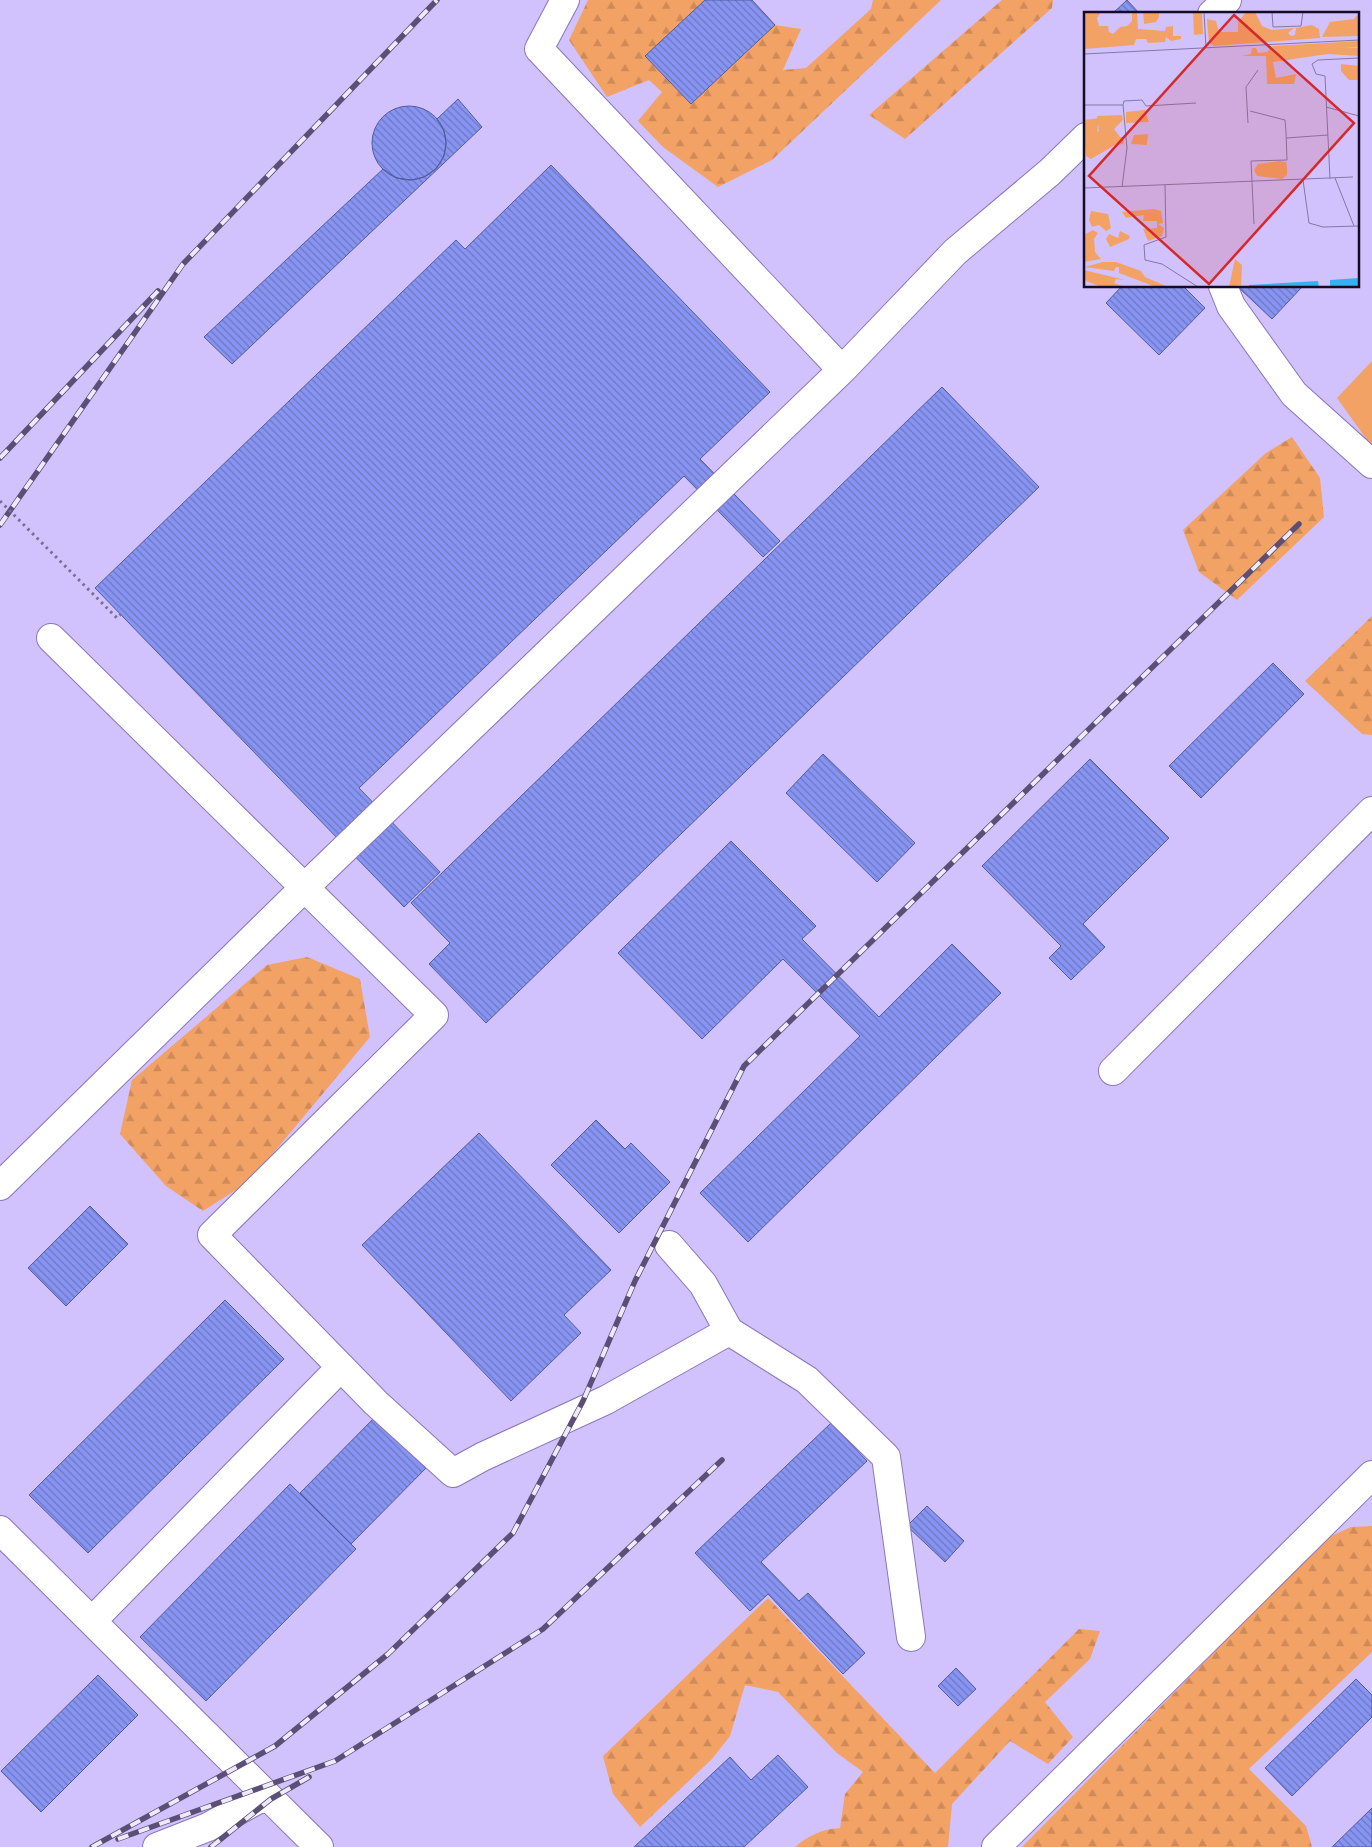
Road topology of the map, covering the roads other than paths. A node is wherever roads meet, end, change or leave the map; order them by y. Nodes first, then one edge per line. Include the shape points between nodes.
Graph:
1 (565, 0) edge
2 (1227, 0) edge
3 (1214, 12) edge
4 (1084, 138) edge
5 (1224, 288) edge
6 (842, 370) junction
7 (1372, 464) edge
8 (51, 638) dead end
9 (1372, 811) edge
10 (305, 887) junction
11 (1113, 1071) dead end
12 (0, 1186) edge
13 (669, 1245) dead end
14 (729, 1331) junction
15 (341, 1367) junction
16 (1371, 1479) edge
17 (0, 1530) edge
18 (92, 1621) junction
19 (911, 1637) dead end
20 (266, 1795) junction
21 (157, 1847) edge
22 (319, 1847) edge
23 (996, 1847) edge

1 - 6 lane via 539,50
2 - 3 lane
4 - 6 lane via 1050,172 955,252
5 - 7 lane via 1231,306 1294,394
6 - 10 lane
8 - 10 lane
9 - 11 lane
10 - 12 lane
10 - 15 lane via 434,1015 212,1235
13 - 14 lane via 703,1284
14 - 15 lane via 606,1400 453,1473
14 - 19 lane via 807,1380 886,1457
15 - 18 lane
16 - 23 lane
17 - 18 lane
18 - 20 lane
20 - 21 lane via 208,1827
20 - 22 lane

